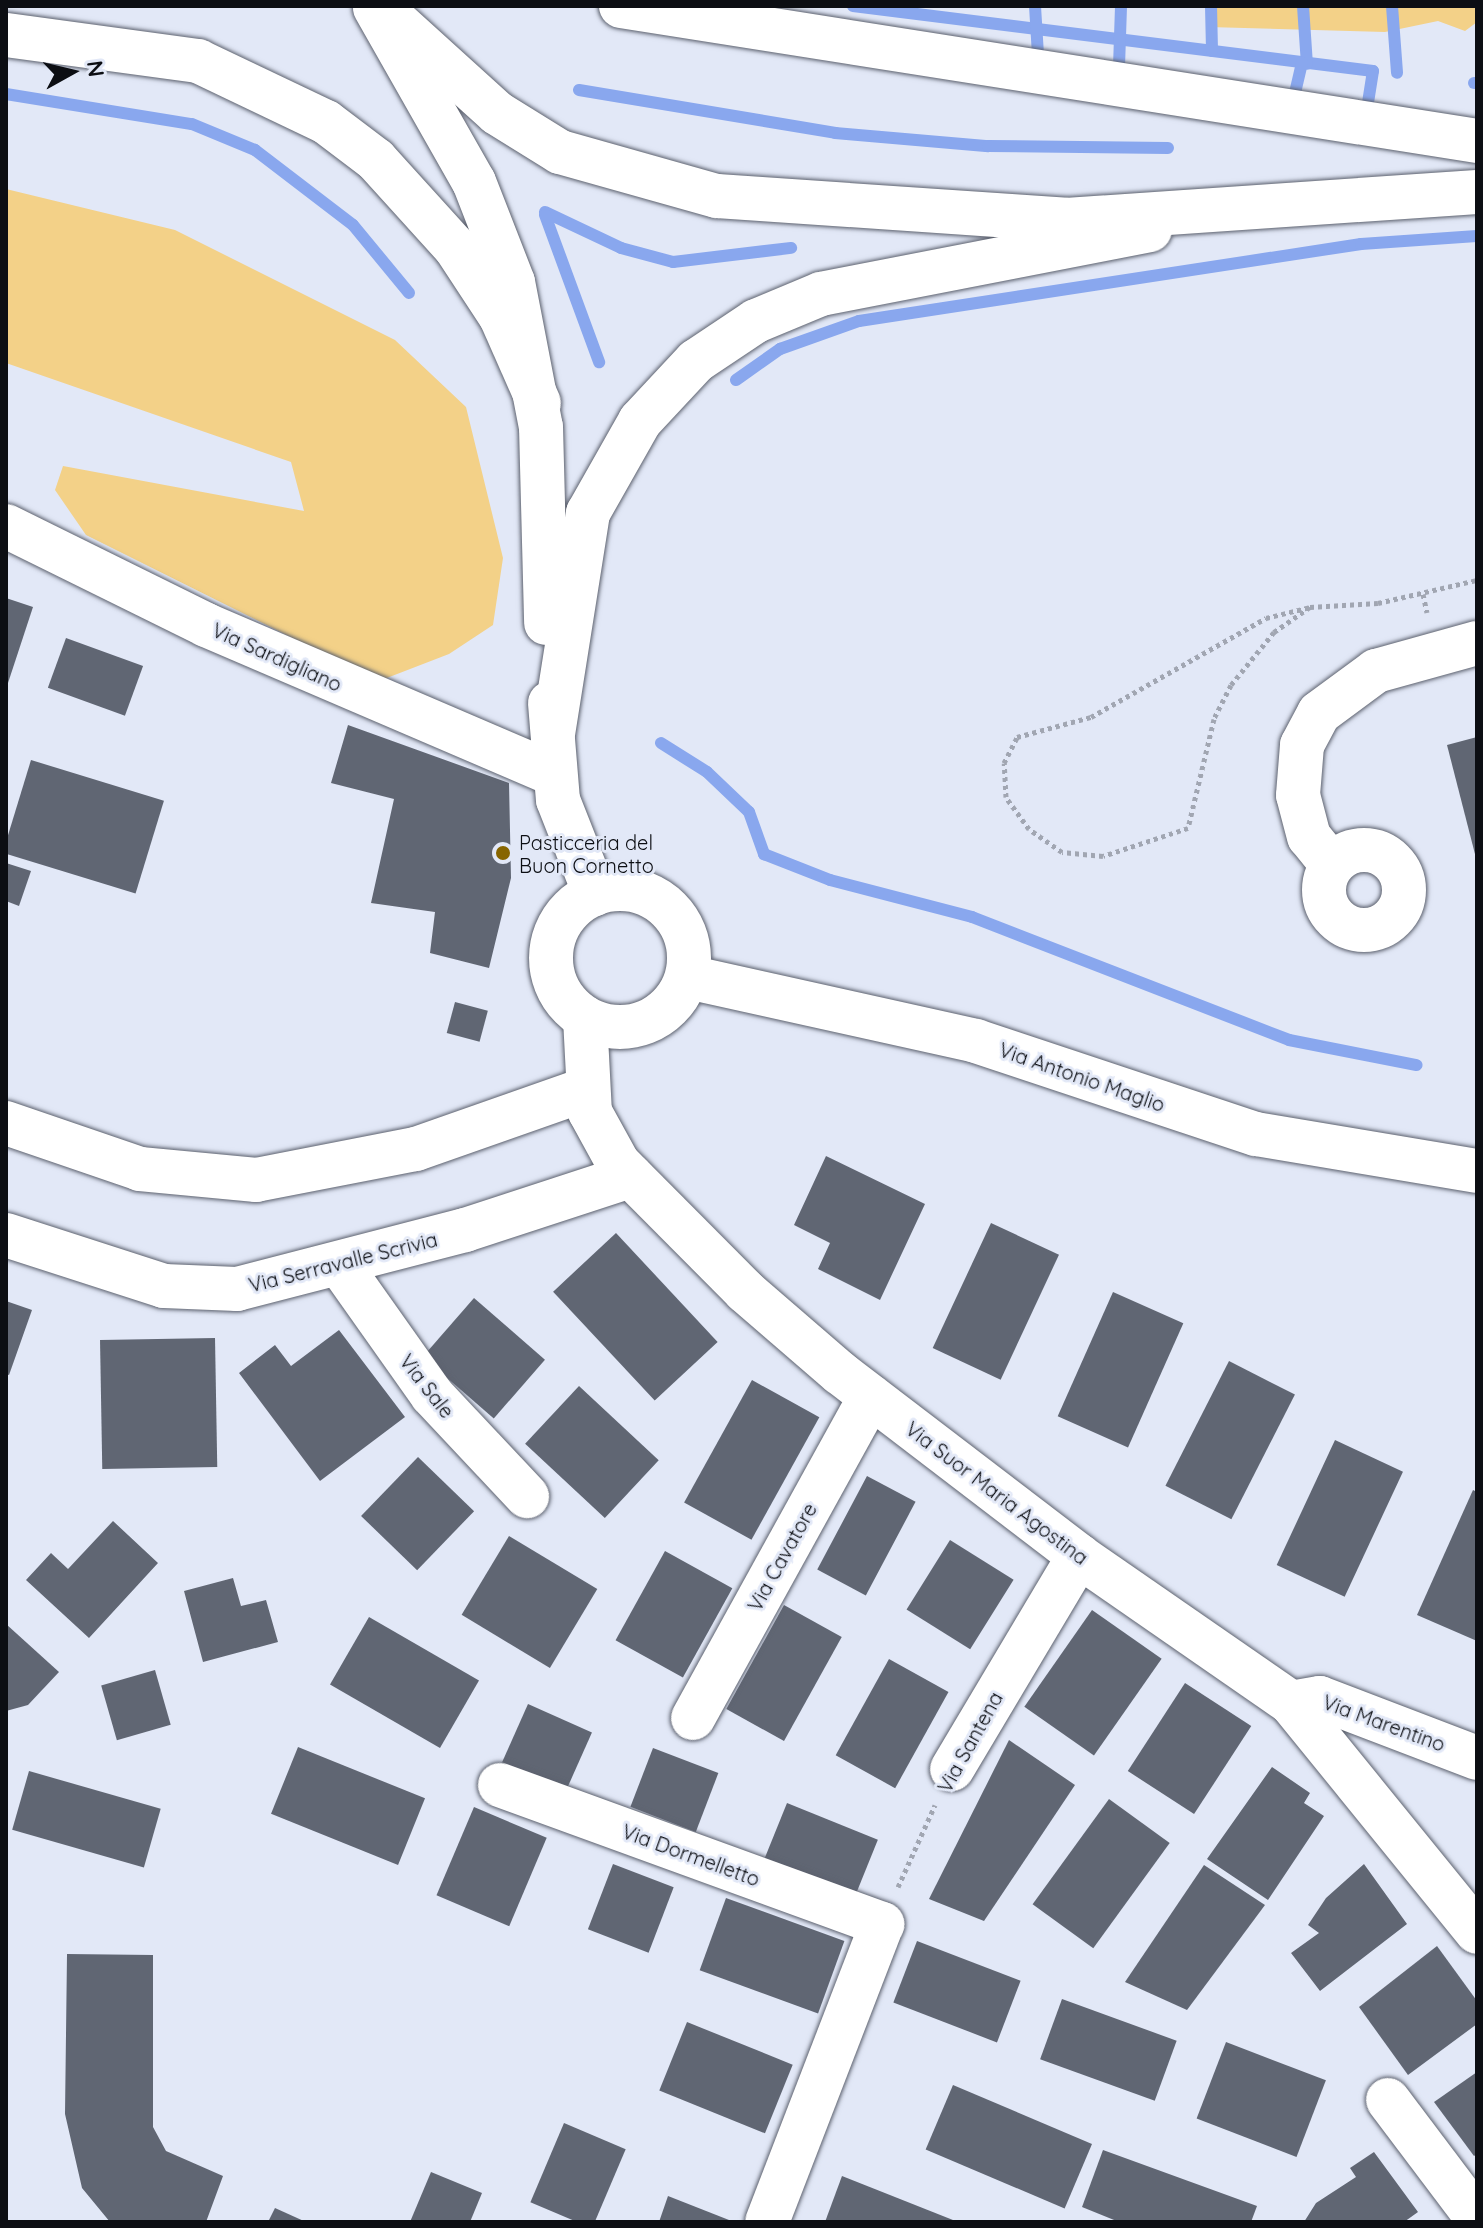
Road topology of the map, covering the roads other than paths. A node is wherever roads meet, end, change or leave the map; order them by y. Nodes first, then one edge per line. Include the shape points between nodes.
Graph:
1 (377, 6) edge
2 (621, 6) edge
3 (6, 35) edge
4 (1477, 141) edge
5 (1477, 192) edge
6 (1252, 211) junction
7 (539, 403) junction
8 (6, 526) edge
9 (1477, 643) edge
10 (554, 754) junction
11 (1332, 865) dead end
12 (595, 894) junction
13 (688, 977) junction
14 (585, 1018) junction
15 (586, 1089) junction
16 (6, 1123) edge
17 (1477, 1171) edge
18 (630, 1176) junction
19 (6, 1235) edge
20 (340, 1265) junction
21 (870, 1397) junction
22 (527, 1496) dead end
23 (1079, 1556) junction
24 (1291, 1703) junction
25 (693, 1718) dead end
26 (1477, 1758) edge
27 (952, 1769) road end
28 (500, 1785) dead end
29 (1477, 1932) edge
30 (1388, 2100) dead end
31 (1477, 2218) edge
32 (767, 2222) edge

1 - 6 main road via 519,129 579,162 658,186 1010,220
1 - 7 main road via 485,205 516,295
2 - 4 main road
3 - 7 main road via 122,45 198,61 326,122 396,180 455,247 501,317
5 - 6 main road
6 - 10 main road via 858,284 785,308 716,346 640,421 588,513
7 - 10 main road
8 - 10 main road, Via Sardigliano via 206,625
9 - 11 main road via 1359,678 1319,713 1302,745 1298,795 1309,837
10 - 12 main road via 569,844
12 - 13 main road via 618,889 662,903 688,942
12 - 14 main road via 561,922 553,942 556,986
13 - 14 main road via 652,1021 607,1027
13 - 17 main road, Via Antonio Maglio via 976,1041 1256,1134
14 - 15 main road, Via Suor Maria Agostina
15 - 16 main road via 373,1160 238,1182 140,1169
15 - 18 main road, Via Suor Maria Agostina via 601,1140
18 - 20 main road, Via Serravalle Scrivia
18 - 21 main road, Via Suor Maria Agostina via 745,1291
19 - 20 main road, Via Serravalle Scrivia via 98,1269 204,1290
20 - 22 main road, Via Sale via 432,1395
21 - 23 main road, Via Suor Maria Agostina
21 - 25 main road, Via Cavatore
23 - 24 main road, Via Suor Maria Agostina
23 - 27 main road, Via Santena
24 - 26 main road, Via Marentino via 1320,1698
24 - 29 main road, Via Suor Maria Agostina
28 - 32 main road, Via Dormelletto via 879,1930
30 - 31 main road

